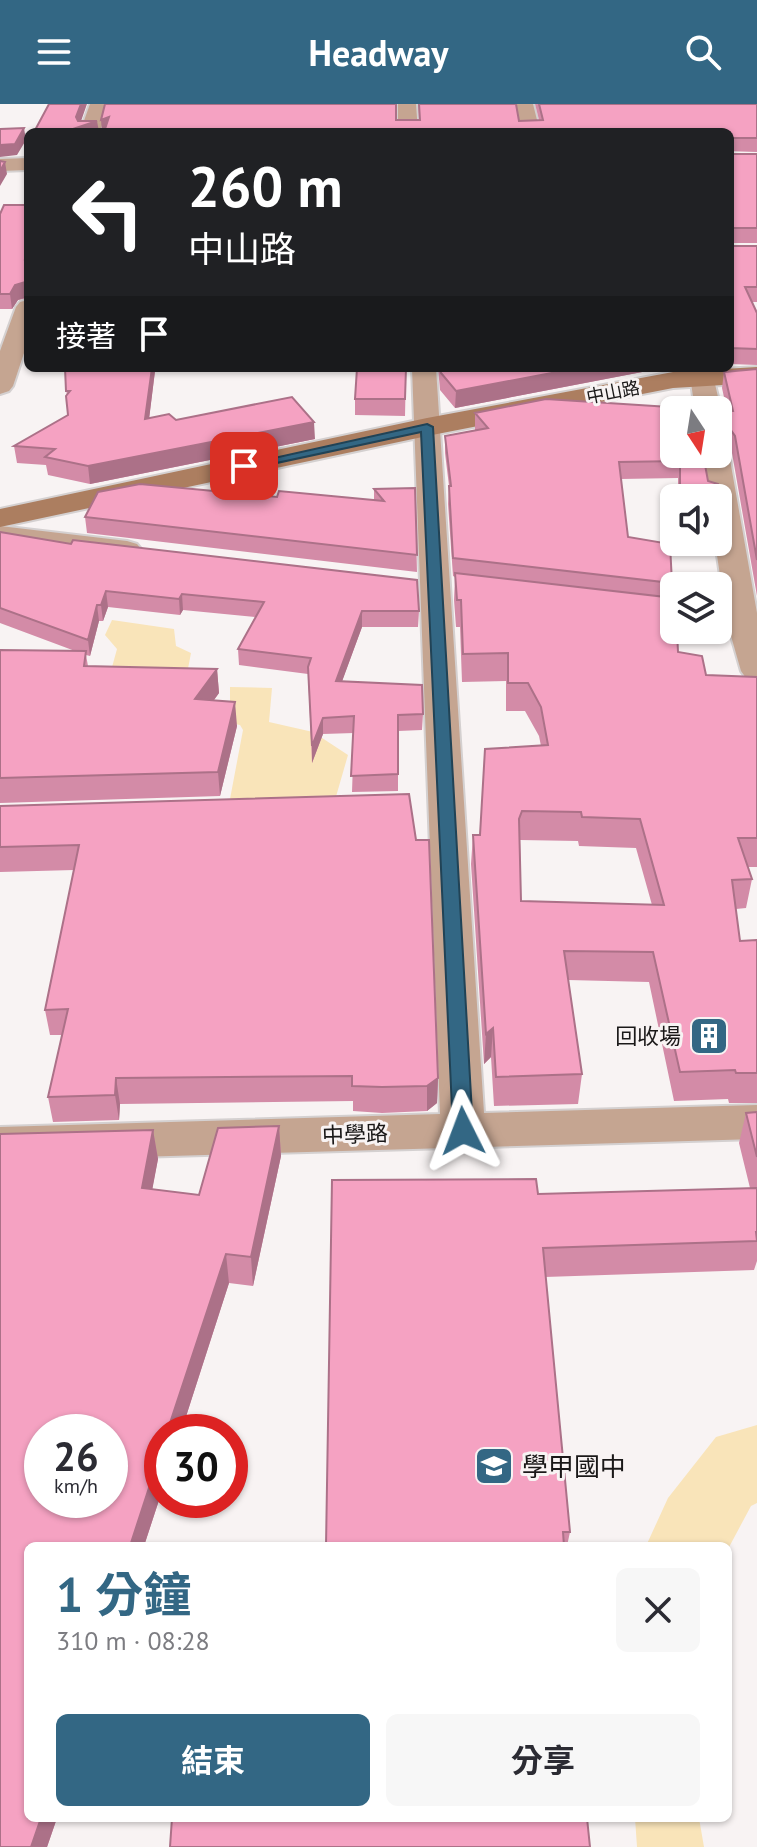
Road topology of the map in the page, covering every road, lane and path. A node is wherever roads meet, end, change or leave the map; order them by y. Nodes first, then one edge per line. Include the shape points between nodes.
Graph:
1 (99, 104) edge
2 (407, 104) edge
3 (524, 104) edge
4 (536, 104) edge
5 (91, 128) edge
6 (408, 128) edge
7 (529, 128) edge
8 (24, 164) edge
9 (0, 165) edge
10 (22, 338) edge
11 (424, 372) edge
12 (757, 375) edge
13 (703, 376) junction
14 (0, 386) edge
15 (706, 396) edge
16 (427, 427) junction
17 (717, 468) edge
18 (0, 518) edge
19 (0, 535) edge
20 (156, 553) edge
21 (739, 622) edge
22 (757, 671) edge
23 (757, 1122) edge
24 (463, 1131) junction
25 (0, 1144) edge

1 - 5 street
2 - 6 street
3 - 4 street
3 - 7 street
8 - 9 street
10 - 14 street
11 - 16 street
12 - 13 main road, 中山路
13 - 15 street
13 - 16 main road, 中山路
16 - 18 main road, 中山路
16 - 24 street via 436,586 432,804
17 - 21 street
19 - 20 street
21 - 22 street
23 - 24 street, 中學路
24 - 25 street, 中學路

